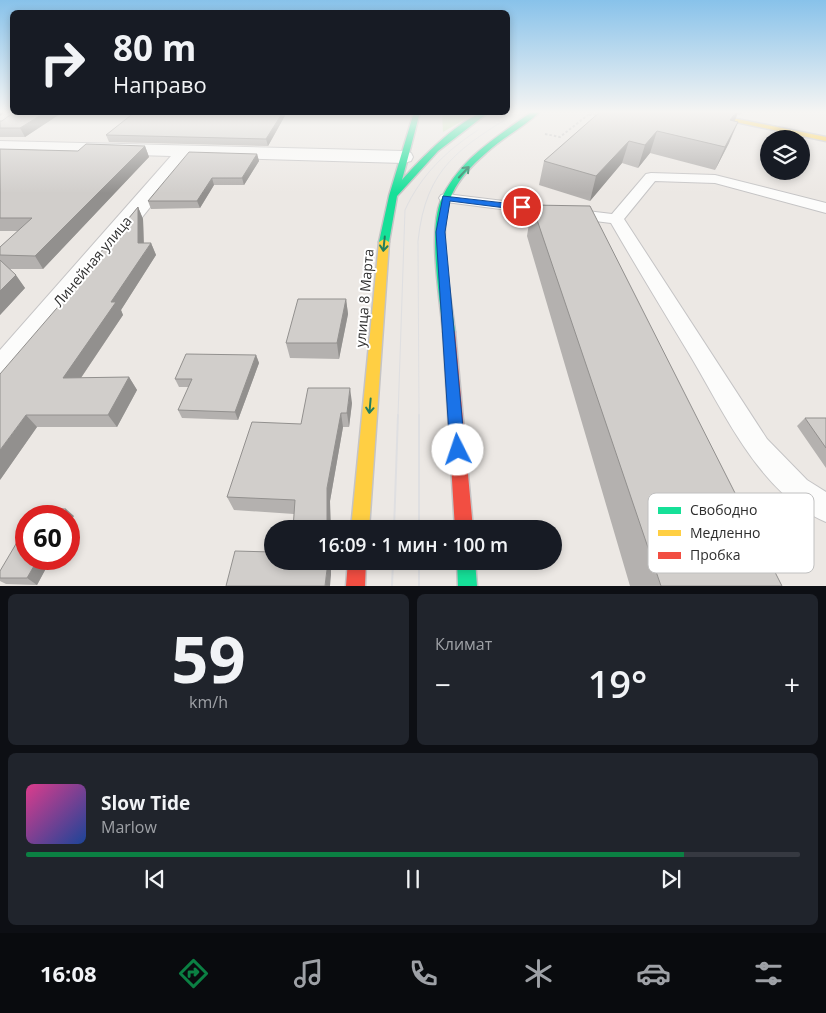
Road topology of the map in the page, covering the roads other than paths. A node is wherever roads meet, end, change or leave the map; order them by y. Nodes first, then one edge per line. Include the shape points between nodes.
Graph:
1 (409, 138) edge
2 (448, 138) edge
3 (502, 138) edge
4 (0, 146) edge
5 (184, 151) junction
6 (404, 157) junction
7 (393, 196) junction
8 (446, 198) junction
9 (826, 208) edge
10 (616, 219) junction
11 (0, 372) edge
12 (802, 493) edge
13 (814, 500) edge
14 (826, 508) edge
15 (361, 520) edge
16 (463, 520) edge
17 (356, 570) edge
18 (467, 570) edge
19 (355, 586) edge
20 (468, 586) edge

1 - 6 main road
2 - 7 main road, улица 8 Марта via 414,170
8 -> 3 main road via 479,156
4 - 5 street
5 - 6 street
5 - 11 street, Линейная улица
6 - 7 main road
7 -> 15 main road, улица 8 Марта via 384,241
8 - 10 lane
8 - 16 main road via 441,232
9 - 10 lane via 715,179 651,177
10 - 12 lane via 758,447
13 - 14 lane
17 - 19 main road
18 - 20 main road

